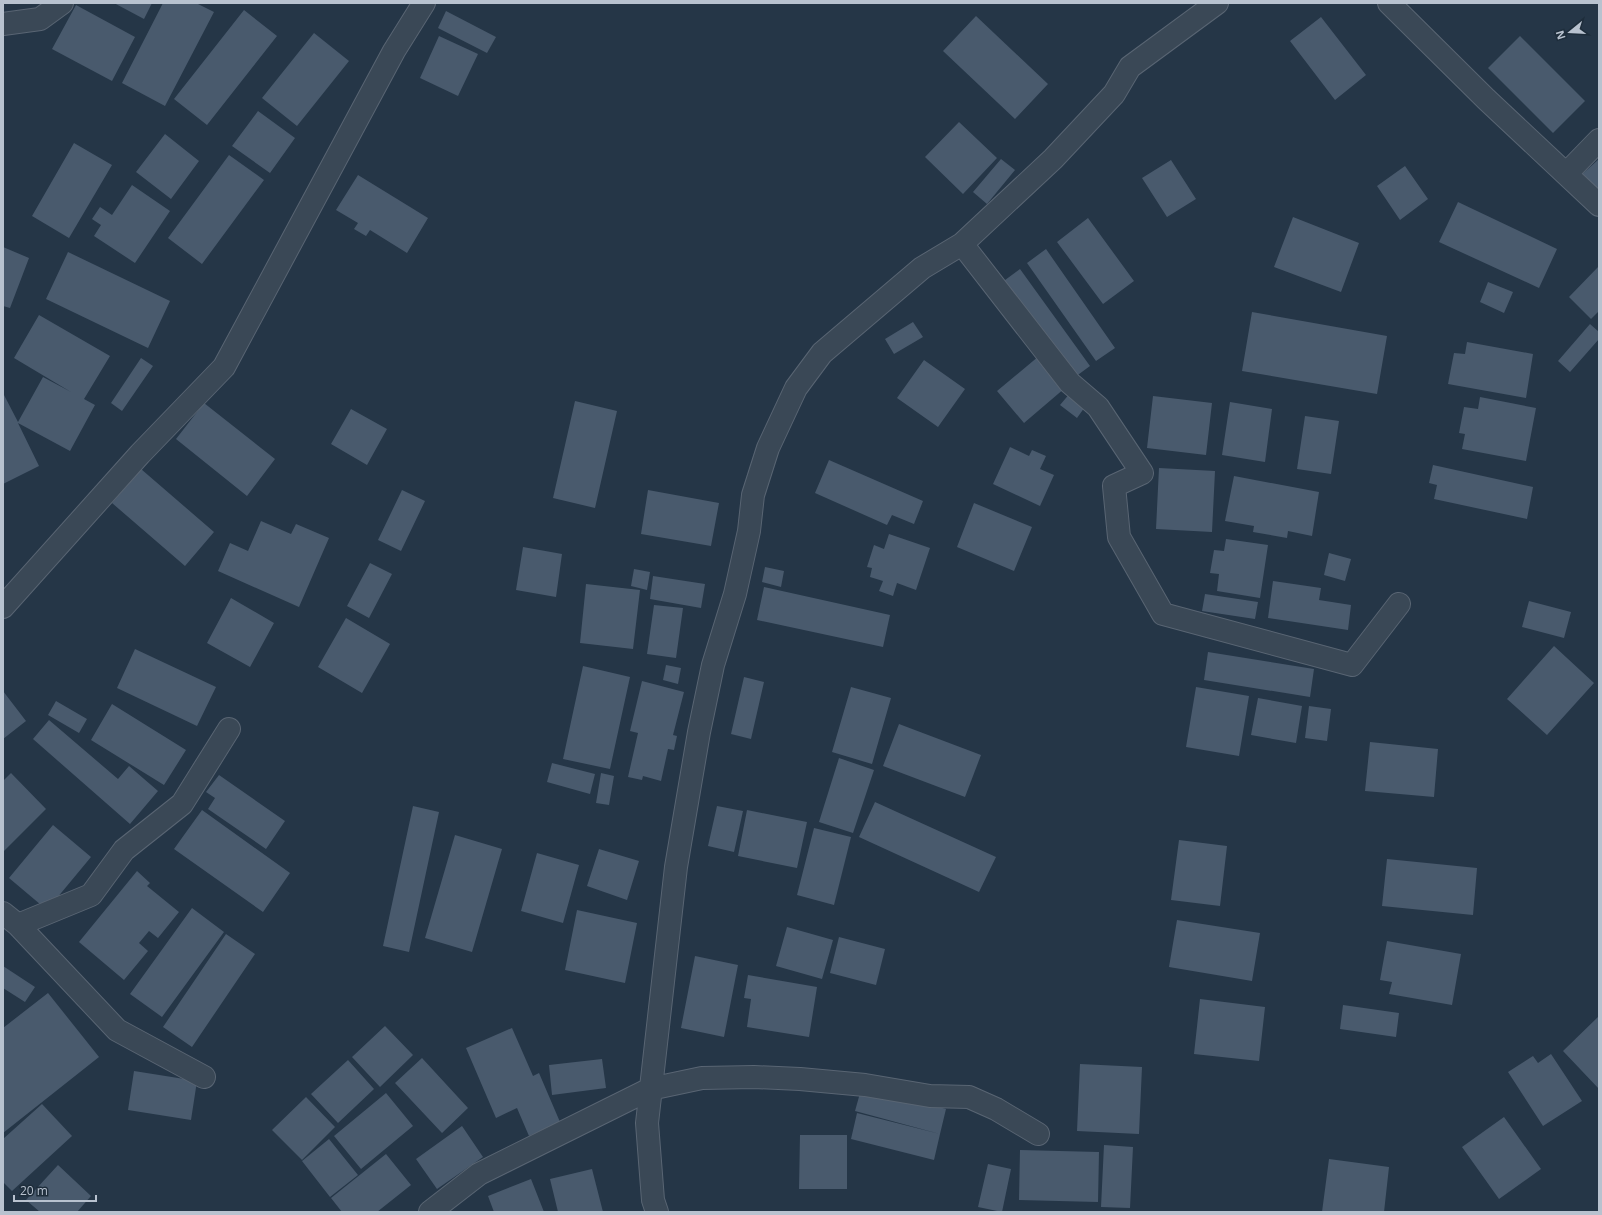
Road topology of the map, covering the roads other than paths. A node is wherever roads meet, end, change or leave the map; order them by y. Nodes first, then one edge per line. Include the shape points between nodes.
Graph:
1 (62, 3) edge
2 (424, 3) edge
3 (1217, 3) edge
4 (1389, 3) edge
5 (3, 24) edge
6 (1599, 140) edge
7 (1566, 174) junction
8 (1599, 205) edge
9 (962, 244) junction
10 (1399, 604) dead end
11 (3, 608) edge
12 (229, 729) dead end
13 (11, 919) edge
14 (204, 1077) dead end
15 (650, 1089) junction
16 (1038, 1134) dead end
17 (430, 1212) edge
18 (657, 1212) edge

1 - 5 street via 40,19
2 - 11 street via 394,51 224,367 140,454
3 - 9 street via 1130,67 1114,94 1053,160
4 - 7 street
6 - 7 street
7 - 8 street
9 - 10 street via 1070,384 1098,407 1142,473 1114,486 1119,537 1163,614 1352,665
9 - 15 street via 922,268 822,353 796,388 768,448 753,495 749,531 735,594 713,665 698,739 676,867
12 - 13 street via 182,804 124,850 91,895
13 - 14 street via 118,1030
15 - 16 street via 702,1078 754,1077 865,1084 930,1096 969,1098 996,1109
15 - 17 street via 479,1174
15 - 18 street via 647,1122 653,1200

